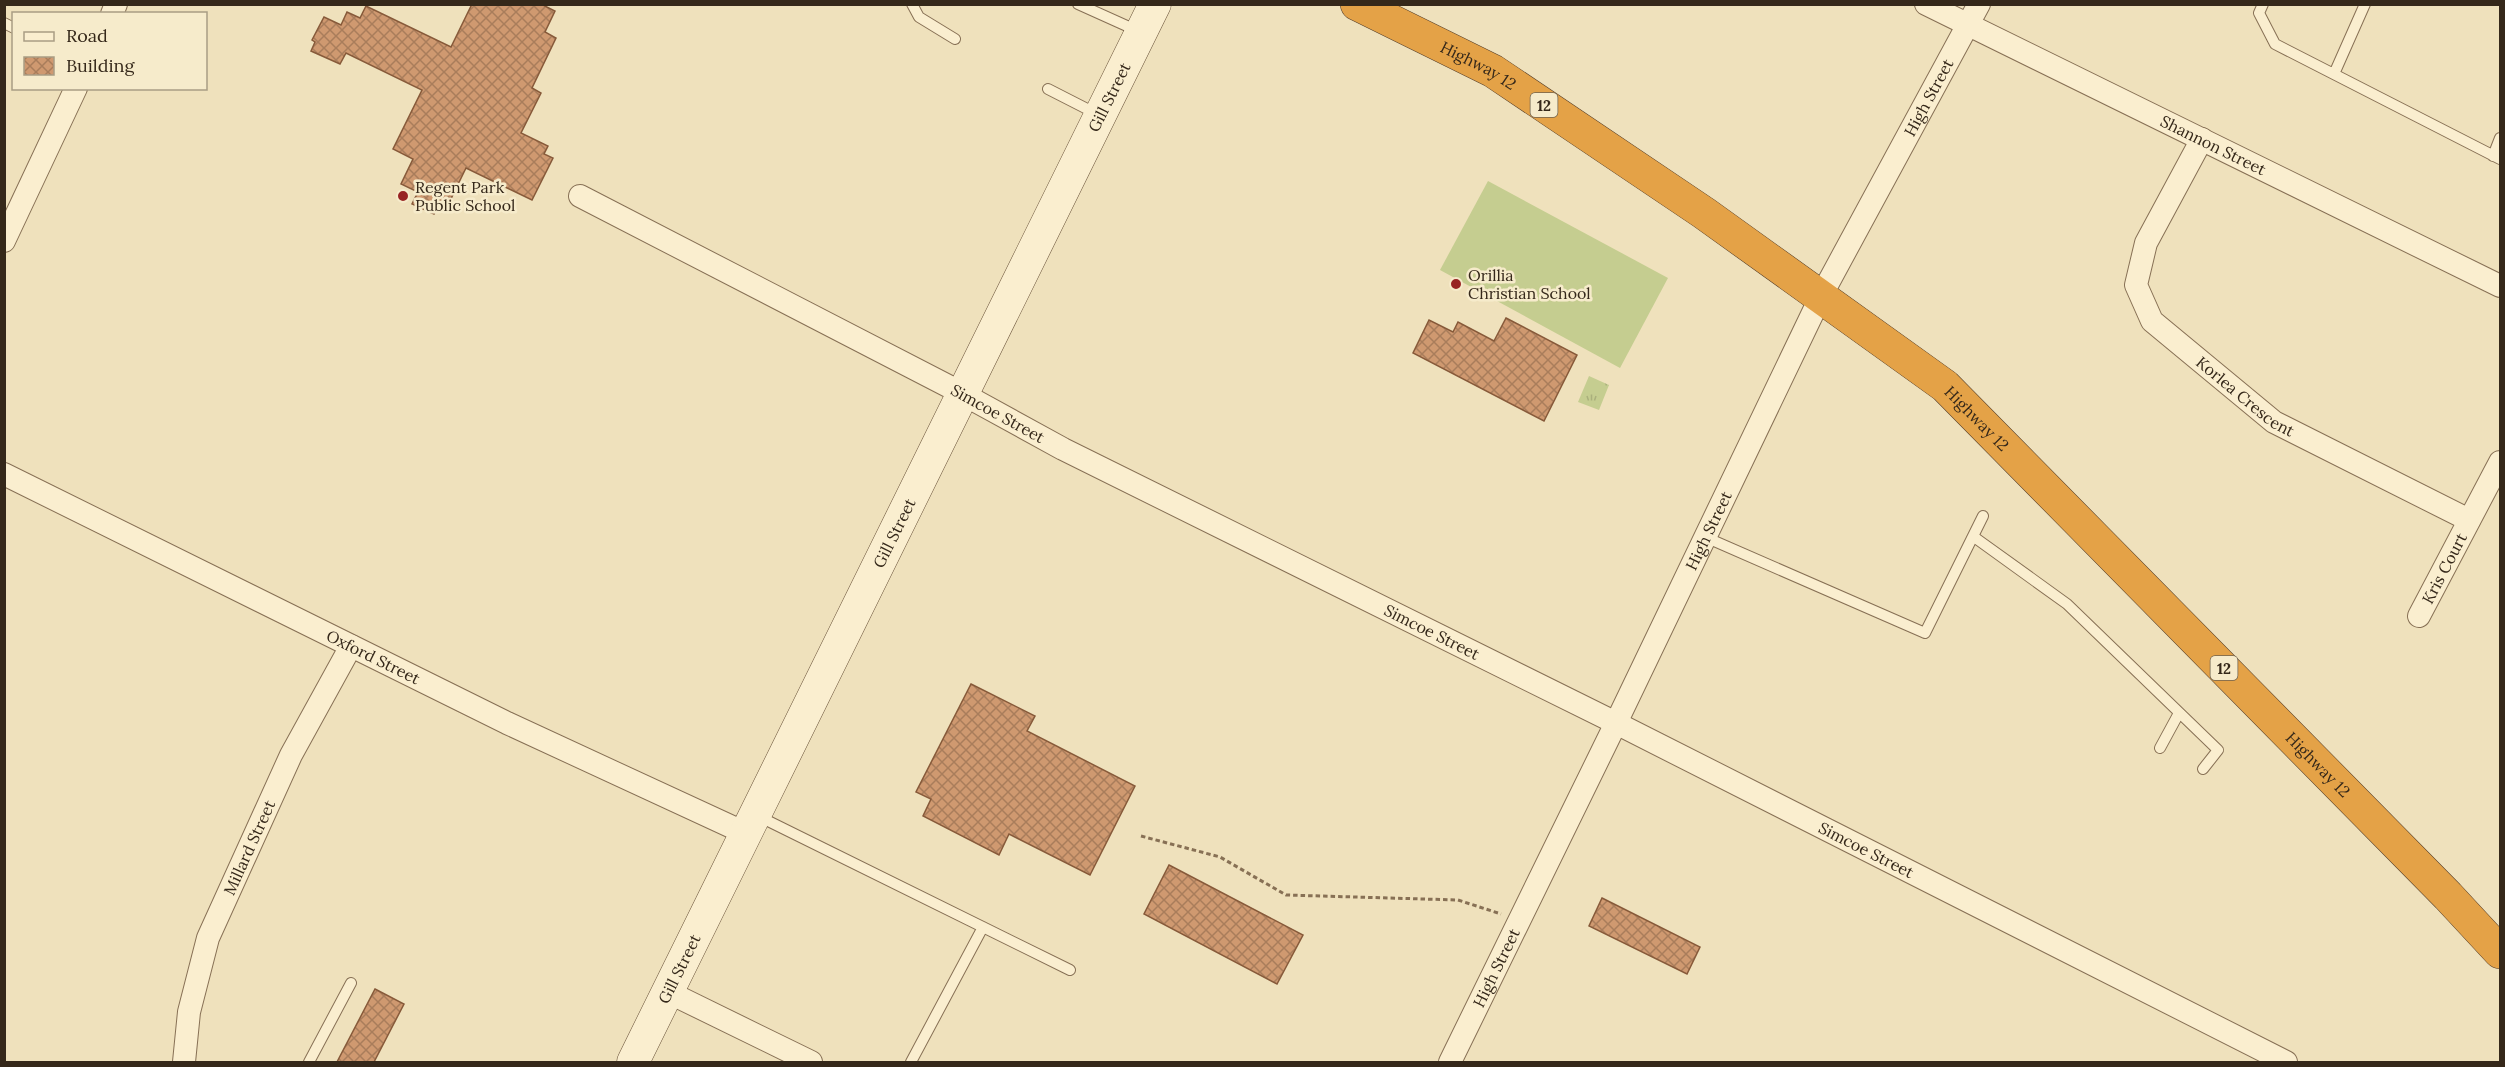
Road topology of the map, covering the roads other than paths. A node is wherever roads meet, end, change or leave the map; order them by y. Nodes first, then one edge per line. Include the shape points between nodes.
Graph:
1 (912, 4) edge
2 (1078, 4) edge
3 (1155, 4) edge
4 (1357, 4) edge
5 (1926, 4) edge
6 (1979, 4) edge
7 (2262, 4) edge
8 (2365, 4) edge
9 (1968, 26) junction
10 (1141, 32) junction
11 (955, 39) dead end
12 (2334, 74) junction
13 (1048, 89) dead end
14 (75, 90) edge
15 (1100, 116) junction
16 (2500, 138) edge
17 (2202, 139) junction
18 (2497, 158) edge
19 (580, 196) dead end
20 (4, 241) edge
21 (2500, 286) edge
22 (1821, 296) junction
23 (963, 393) junction
24 (2500, 462) edge
25 (4, 474) edge
26 (1983, 516) dead end
27 (2469, 520) junction
28 (1705, 537) junction
29 (1974, 537) junction
30 (2419, 616) dead end
31 (351, 646) junction
32 (2179, 712) junction
33 (1616, 723) junction
34 (2160, 748) dead end
35 (2203, 769) dead end
36 (750, 823) junction
37 (983, 927) junction
38 (2500, 952) edge
39 (1070, 970) dead end
40 (351, 983) dead end
41 (668, 992) junction
42 (184, 1062) edge
43 (309, 1062) edge
44 (633, 1062) edge
45 (812, 1062) edge
46 (911, 1062) edge
47 (1450, 1062) edge
48 (2284, 1062) edge

1 - 11 lane via 920,17
2 - 10 lane
3 - 10 main road, Gill Street
4 - 22 highway, Highway 12 / 12 via 1493,71
5 - 9 street, Shannon Street
6 - 9 street, High Street
7 - 12 lane via 2259,13 2275,44
8 - 12 lane
9 - 17 street, Shannon Street
9 - 22 street, High Street
10 - 15 main road, Gill Street
12 - 18 lane
13 - 15 lane
14 - 20 street
15 - 23 main road, Gill Street
16 - 18 lane
17 - 21 street, Shannon Street
17 - 27 street, Korlea Crescent via 2146,243 2136,285 2152,321 2274,422
19 - 23 street, Simcoe Street
22 - 28 street, High Street
22 - 38 highway, Highway 12 / 12 via 1945,386
23 - 33 street, Simcoe Street via 1063,449
23 - 36 main road, Gill Street
24 - 27 street
25 - 31 street, Oxford Street
26 - 29 lane
27 - 30 street, Kris Court
28 - 29 lane via 1925,633
28 - 33 street, High Street
29 - 32 lane via 2067,604
31 - 36 street, Oxford Street via 507,723
31 - 42 street, Millard Street via 291,755 208,938 189,1012
32 - 34 lane
32 - 35 lane via 2218,750
33 - 47 street, High Street
33 - 48 street, Simcoe Street
36 - 37 lane
36 - 41 main road, Gill Street
37 - 39 lane
37 - 46 lane
40 - 43 lane
41 - 44 main road, Gill Street
41 - 45 street

